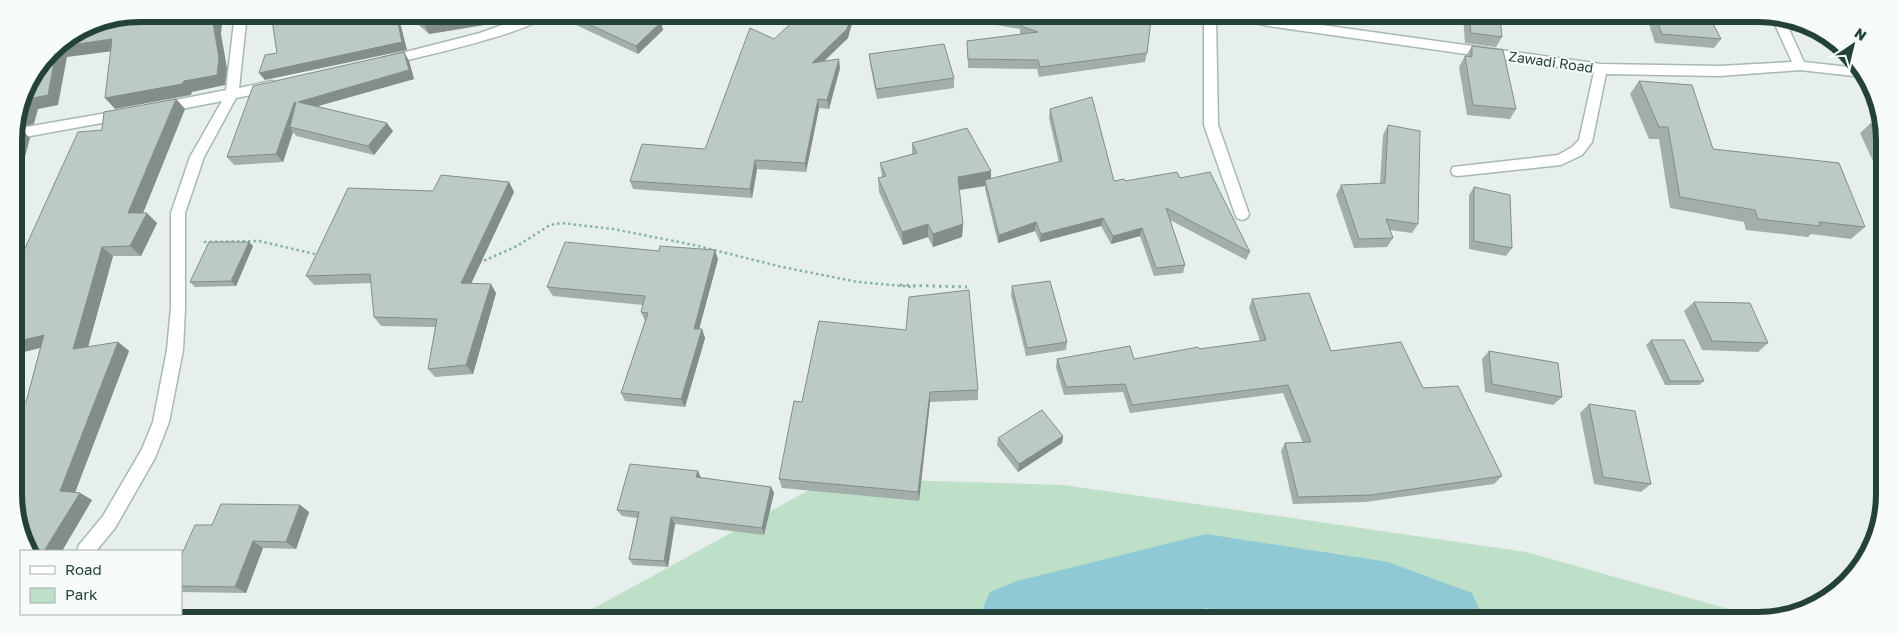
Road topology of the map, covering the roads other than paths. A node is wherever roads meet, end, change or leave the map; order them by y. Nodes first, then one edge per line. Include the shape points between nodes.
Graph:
1 (240, 22) edge
2 (524, 22) edge
3 (1210, 22) edge
4 (1270, 22) edge
5 (1782, 26) edge
6 (376, 63) edge
7 (1800, 66) junction
8 (1601, 69) junction
9 (1854, 72) edge
10 (288, 83) edge
11 (232, 94) junction
12 (23, 132) edge
13 (1458, 171) dead end
14 (1242, 214) dead end
15 (86, 550) edge

1 - 11 street
2 - 6 street via 470,41
3 - 14 street via 1212,124
4 - 8 street, Zawadi Road
5 - 7 street
7 - 8 street, Zawadi Road via 1719,71
7 - 9 street, Zawadi Road
8 - 13 street via 1584,142 1577,151 1561,160
10 - 11 street
11 - 12 street
11 - 15 street via 197,157 178,213 175,350 161,422 149,453 109,522

